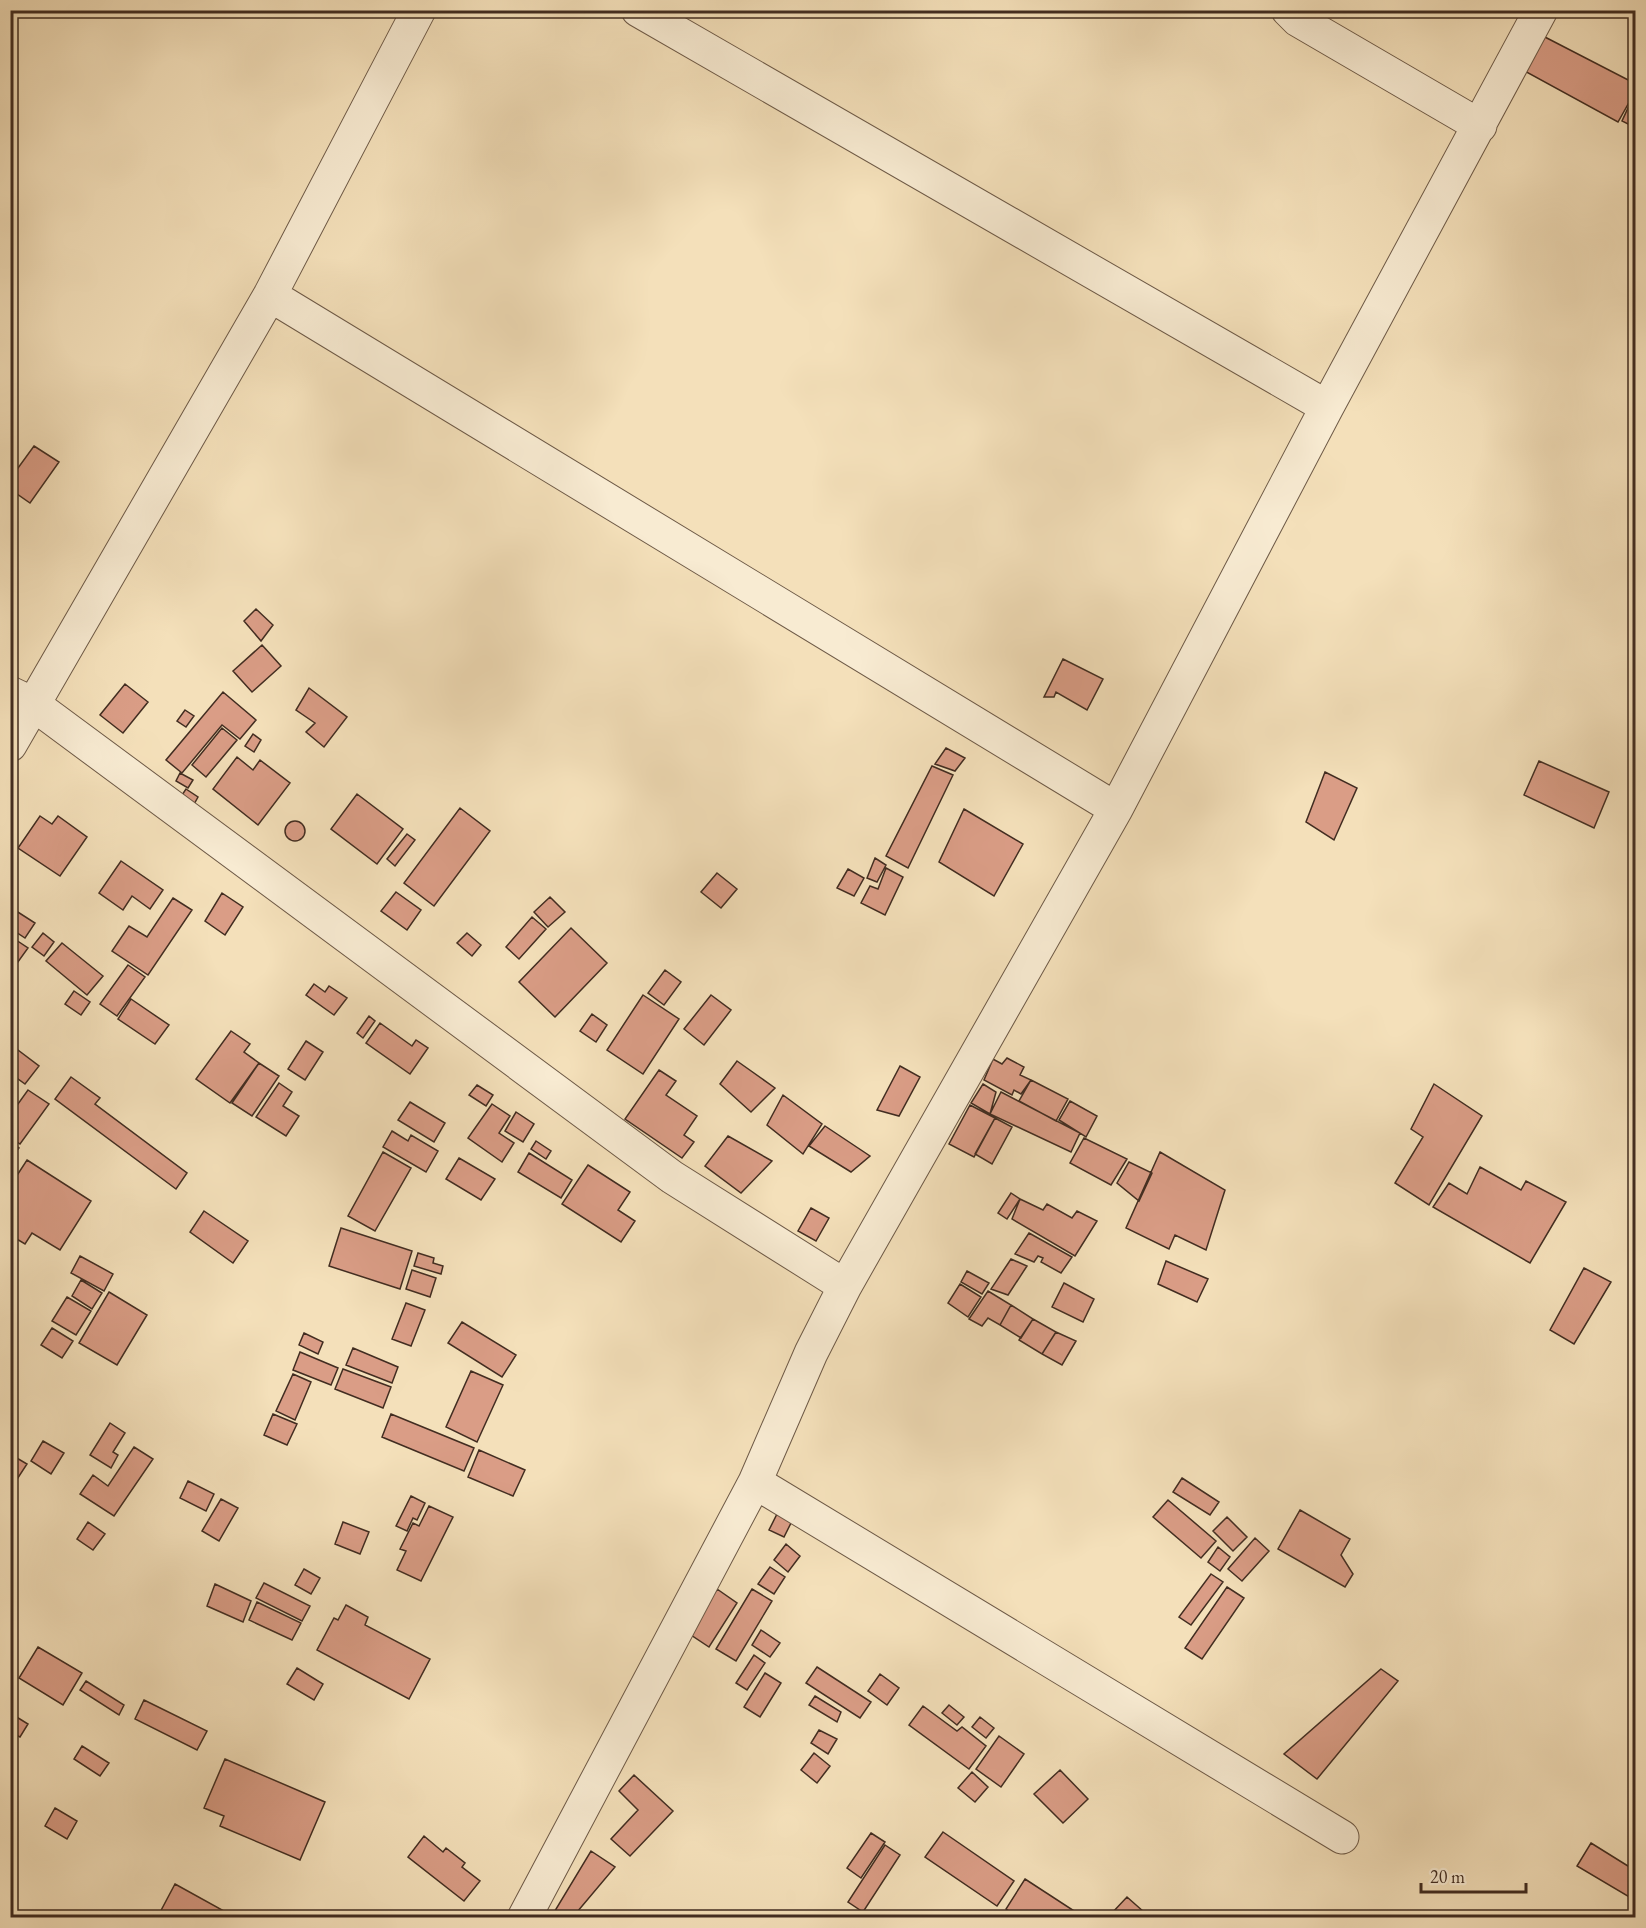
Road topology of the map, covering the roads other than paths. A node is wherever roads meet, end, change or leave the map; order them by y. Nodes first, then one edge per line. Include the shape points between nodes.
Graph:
1 (419, 10) edge
2 (638, 10) edge
3 (1288, 10) edge
4 (1541, 10) edge
5 (1480, 126) junction
6 (270, 295) junction
7 (1327, 406) junction
8 (22, 698) edge
9 (10, 745) edge
10 (1116, 809) junction
11 (845, 1286) junction
12 (755, 1482) junction
13 (1342, 1837) dead end
14 (524, 1917) edge

1 - 6 street
2 - 7 street
3 - 5 street via 1298,20
4 - 5 street
5 - 7 street
6 - 8 street
6 - 10 street
7 - 10 street
8 - 9 street
8 - 11 street via 672,1177
10 - 11 street
11 - 12 street
12 - 13 street
12 - 14 street

